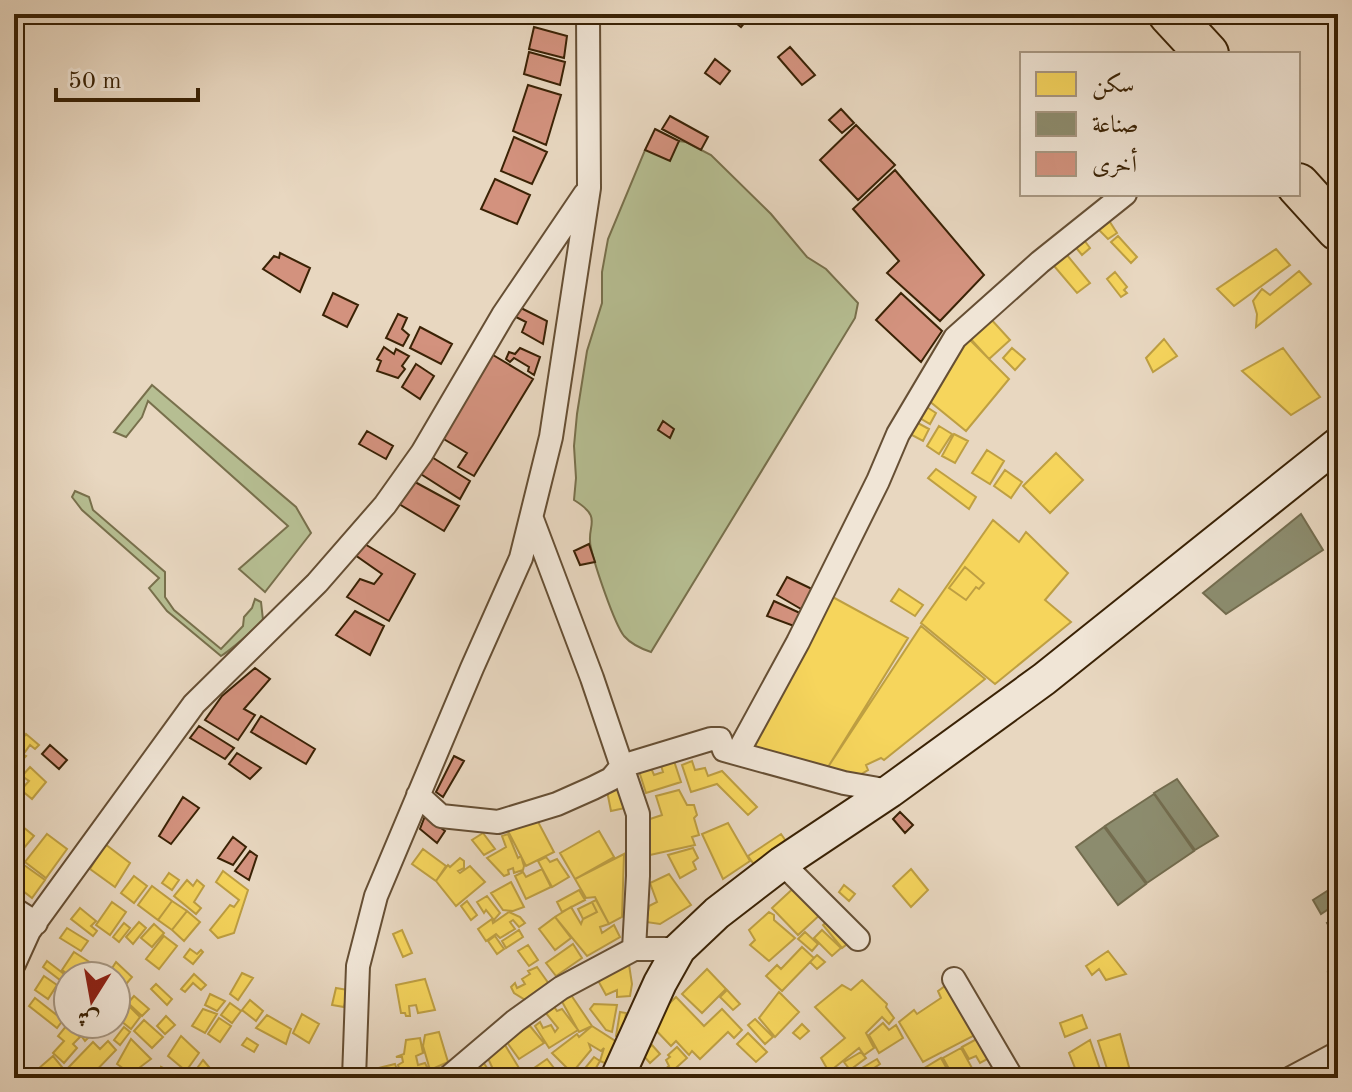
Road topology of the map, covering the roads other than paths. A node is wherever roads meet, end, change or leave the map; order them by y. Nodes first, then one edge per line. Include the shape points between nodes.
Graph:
1 (588, 14) edge
2 (1142, 14) edge
3 (1170, 14) edge
4 (1176, 52) edge
5 (1205, 52) edge
6 (1300, 155) edge
7 (1300, 187) edge
8 (589, 188) junction
9 (1122, 196) edge
10 (1338, 196) edge
11 (1338, 229) edge
12 (1338, 444) edge
13 (532, 519) junction
14 (738, 752) junction
15 (622, 766) junction
16 (890, 791) junction
17 (418, 795) junction
18 (782, 863) junction
19 (14, 909) edge
20 (36, 923) junction
21 (858, 939) dead end
22 (634, 949) junction
23 (679, 949) junction
24 (14, 964) edge
25 (954, 979) dead end
26 (1338, 1053) edge
27 (354, 1078) edge
28 (448, 1078) edge
29 (617, 1078) edge
30 (1012, 1078) edge
31 (1291, 1078) edge

1 - 8 street
2 - 4 highway
3 - 5 highway
6 - 10 highway
7 - 11 highway
8 - 13 street via 551,437
8 - 20 street via 385,505 317,583 194,704
9 - 14 street via 955,338 898,434 805,629
12 - 16 street via 1044,679
13 - 15 street
13 - 17 street via 521,558
14 - 15 street via 724,750 720,739 711,739
14 - 16 street
15 - 17 street via 593,788 498,822 441,816
15 - 22 street via 638,814
16 - 18 street
17 - 27 street via 376,896 358,966
18 - 21 street
18 - 23 street
19 - 20 street
20 - 24 street
22 - 23 street
22 - 28 street via 561,988
23 - 29 street
25 - 30 street
26 - 31 street

